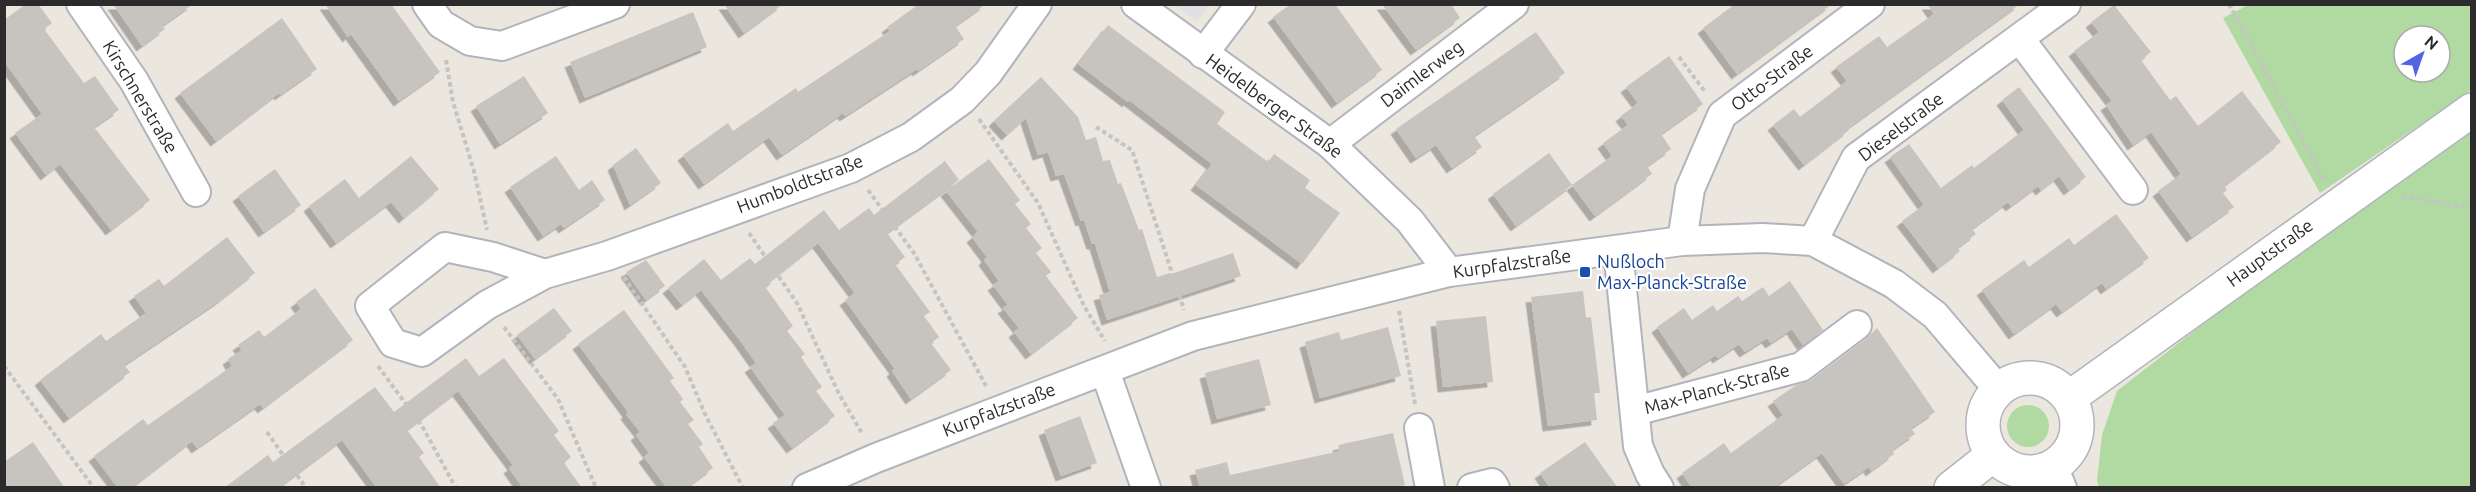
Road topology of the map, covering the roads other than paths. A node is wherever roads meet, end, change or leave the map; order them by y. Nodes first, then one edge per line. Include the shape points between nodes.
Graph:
1 (81, 4) edge
2 (615, 4) edge
3 (1037, 4) edge
4 (1136, 4) edge
5 (1241, 4) edge
6 (1514, 4) edge
7 (1870, 4) edge
8 (2066, 4) edge
9 (434, 14) edge
10 (2020, 39) junction
11 (1203, 54) junction
12 (2472, 110) edge
13 (1330, 144) junction
14 (2133, 190) dead end
15 (196, 192) dead end
16 (1682, 241) junction
17 (1813, 241) junction
18 (1618, 250) junction
19 (1449, 272) junction
20 (545, 274) junction
21 (1857, 325) dead end
22 (1105, 371) junction
23 (1998, 388) junction
24 (2069, 398) junction
25 (1635, 411) junction
26 (1419, 428) road end
27 (1993, 455) junction
28 (2058, 477) edge
29 (839, 481) edge
30 (807, 488) edge
31 (1146, 488) edge
32 (1431, 488) edge
33 (1472, 488) edge
34 (1495, 488) edge
35 (1659, 488) edge
36 (1951, 488) edge

1 - 15 street, Kirschnerstraße via 134,81
2 - 9 street via 502,46 470,41
3 - 20 street, Humboldtstraße via 988,73 962,100 911,137 850,168 606,256
4 - 11 street, Heidelberger Straße
5 - 11 street
6 - 13 street, Daimlerweg
7 - 16 street, Otto-Straße via 1722,115 1690,189
8 - 10 street, Dieselstraße
10 - 14 street
10 - 17 street, Dieselstraße via 1856,158
11 - 13 street, Heidelberger Straße
12 - 24 main road, Hauptstraße
13 - 19 street, Heidelberger Straße via 1410,221
16 - 17 street, Kurpfalzstraße via 1763,237
16 - 18 street, Kurpfalzstraße
17 - 23 street, Kurpfalzstraße via 1894,284 1935,315
18 - 19 street, Kurpfalzstraße
18 - 25 street, Max-Planck-Straße
19 - 22 street, Kurpfalzstraße via 1192,336
20 - 20 street, Humboldtstraße via 487,305 422,352 393,343 370,306 445,247
21 - 25 street, Max-Planck-Straße via 1801,367
22 - 29 street, Kurpfalzstraße via 876,458
22 - 31 street
23 - 24 main road via 2030,377 2052,383
23 - 27 main road via 1986,405 1982,426
24 - 28 main road via 2077,422 2076,436
25 - 35 street, Max-Planck-Straße via 1638,446
26 - 32 street
27 - 28 main road via 2021,472 2043,471
27 - 36 main road
29 - 30 street, Kurpfalzstraße
33 - 34 street via 1492,483

